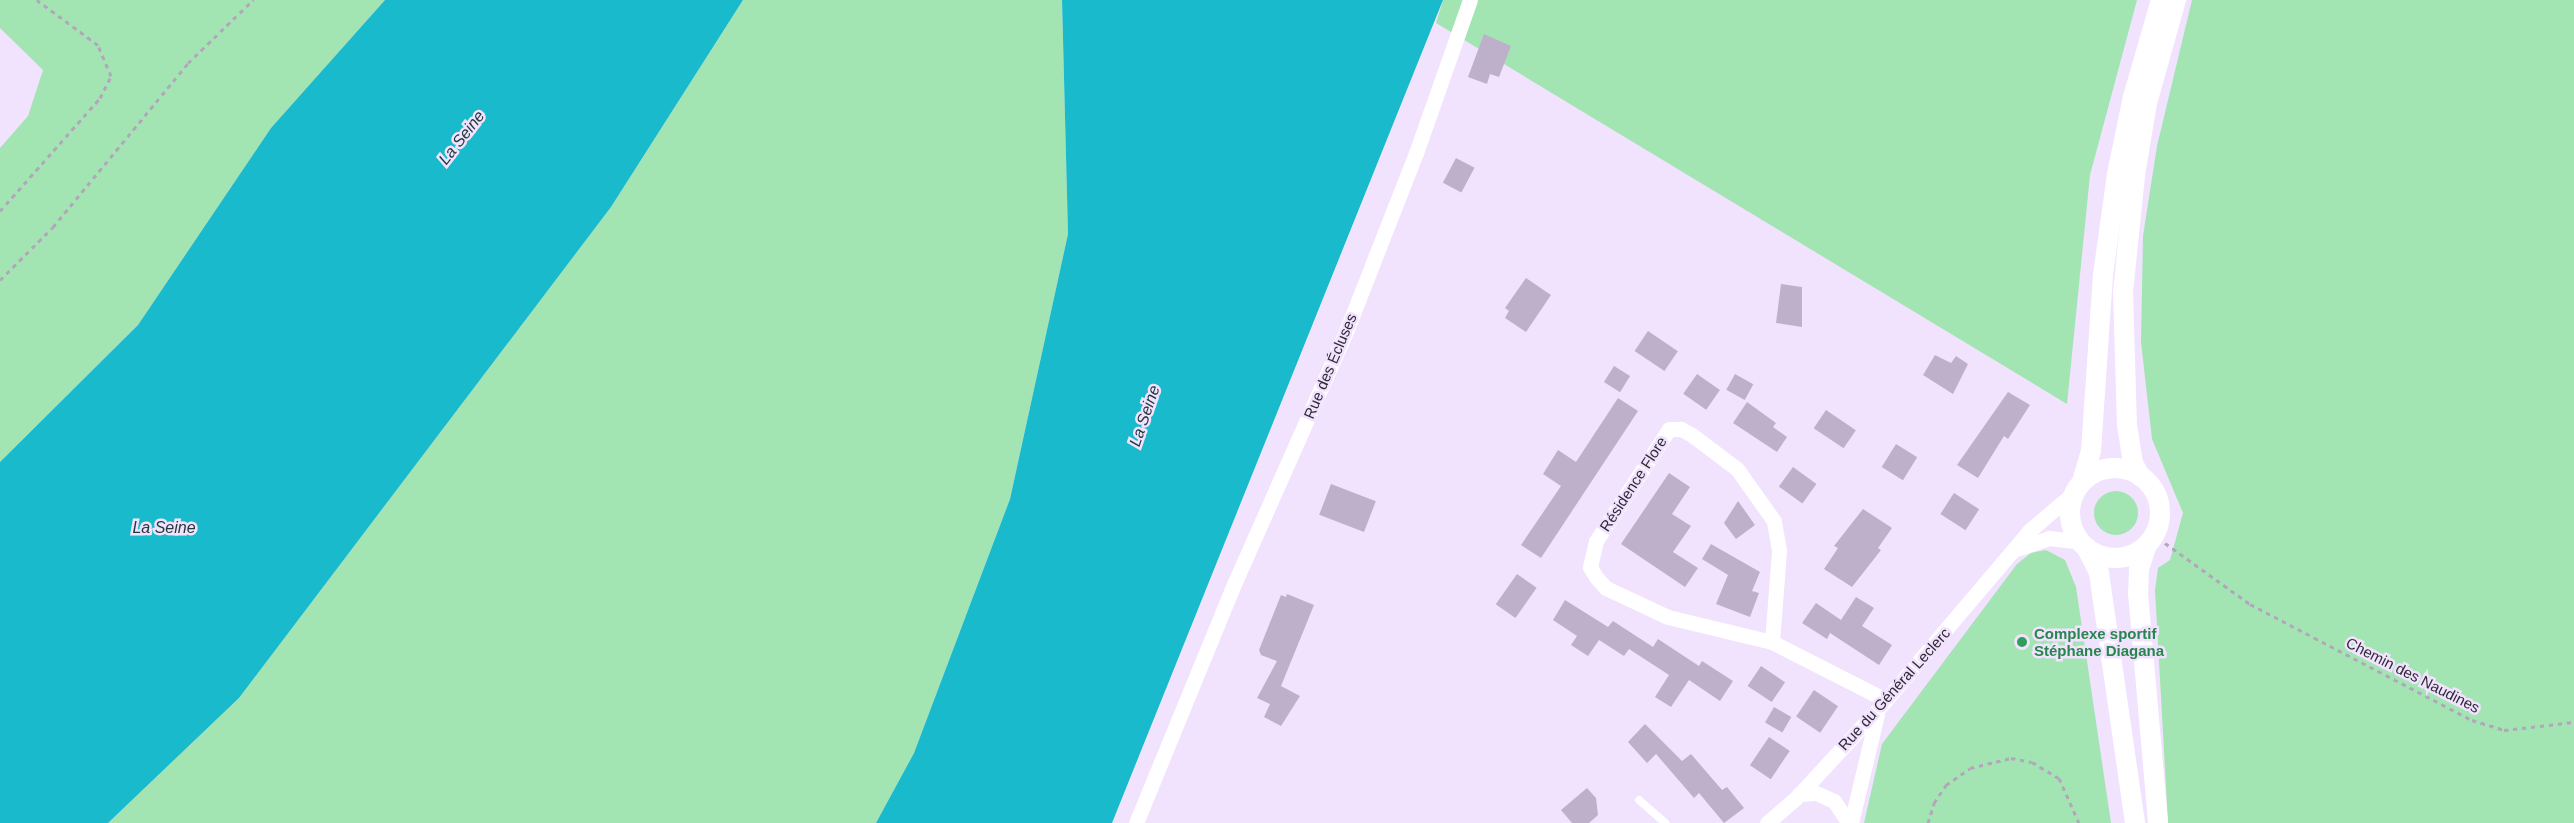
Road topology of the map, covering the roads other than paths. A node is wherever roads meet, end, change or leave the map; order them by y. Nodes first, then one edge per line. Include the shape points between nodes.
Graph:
1 (1470, 0) edge
2 (2161, 0) edge
3 (2176, 0) edge
4 (2141, 477) junction
5 (2080, 486) junction
6 (2150, 540) junction
7 (2083, 544) junction
8 (2016, 549) junction
9 (1772, 642) junction
10 (1882, 704) junction
11 (1799, 794) junction
12 (1639, 800) dead end
13 (1136, 823) edge
14 (1665, 823) edge
15 (1767, 823) edge
16 (1850, 823) edge
17 (2135, 823) edge
18 (2158, 823) edge

1 - 13 street, Rue des Écluses via 1347,329 1231,591
2 - 5 main road via 2133,97 2117,174 2103,275 2092,445
3 - 4 main road via 2147,103 2123,292 2127,426 2133,463
4 - 5 main road via 2110,469
4 - 6 main road via 2158,502 2160,517
5 - 7 main road via 2071,520
5 - 8 street, Rue du Général Leclerc via 2035,524
6 - 7 main road via 2119,558 2101,555
6 - 18 main road via 2139,568 2138,593
7 - 8 street via 2049,538
7 - 17 main road via 2099,573
8 - 10 street, Rue du Général Leclerc
9 - 9 street, Résidence Flore via 1668,617 1606,588 1590,567 1596,541 1669,429 1681,429 1692,435 1737,469 1774,521 1779,550
9 - 10 street, Résidence Flore
10 - 11 street, Rue du Général Leclerc
10 - 16 street
11 - 15 street, Rue du Général Leclerc
11 - 16 street via 1816,793 1834,801
12 - 14 lane

